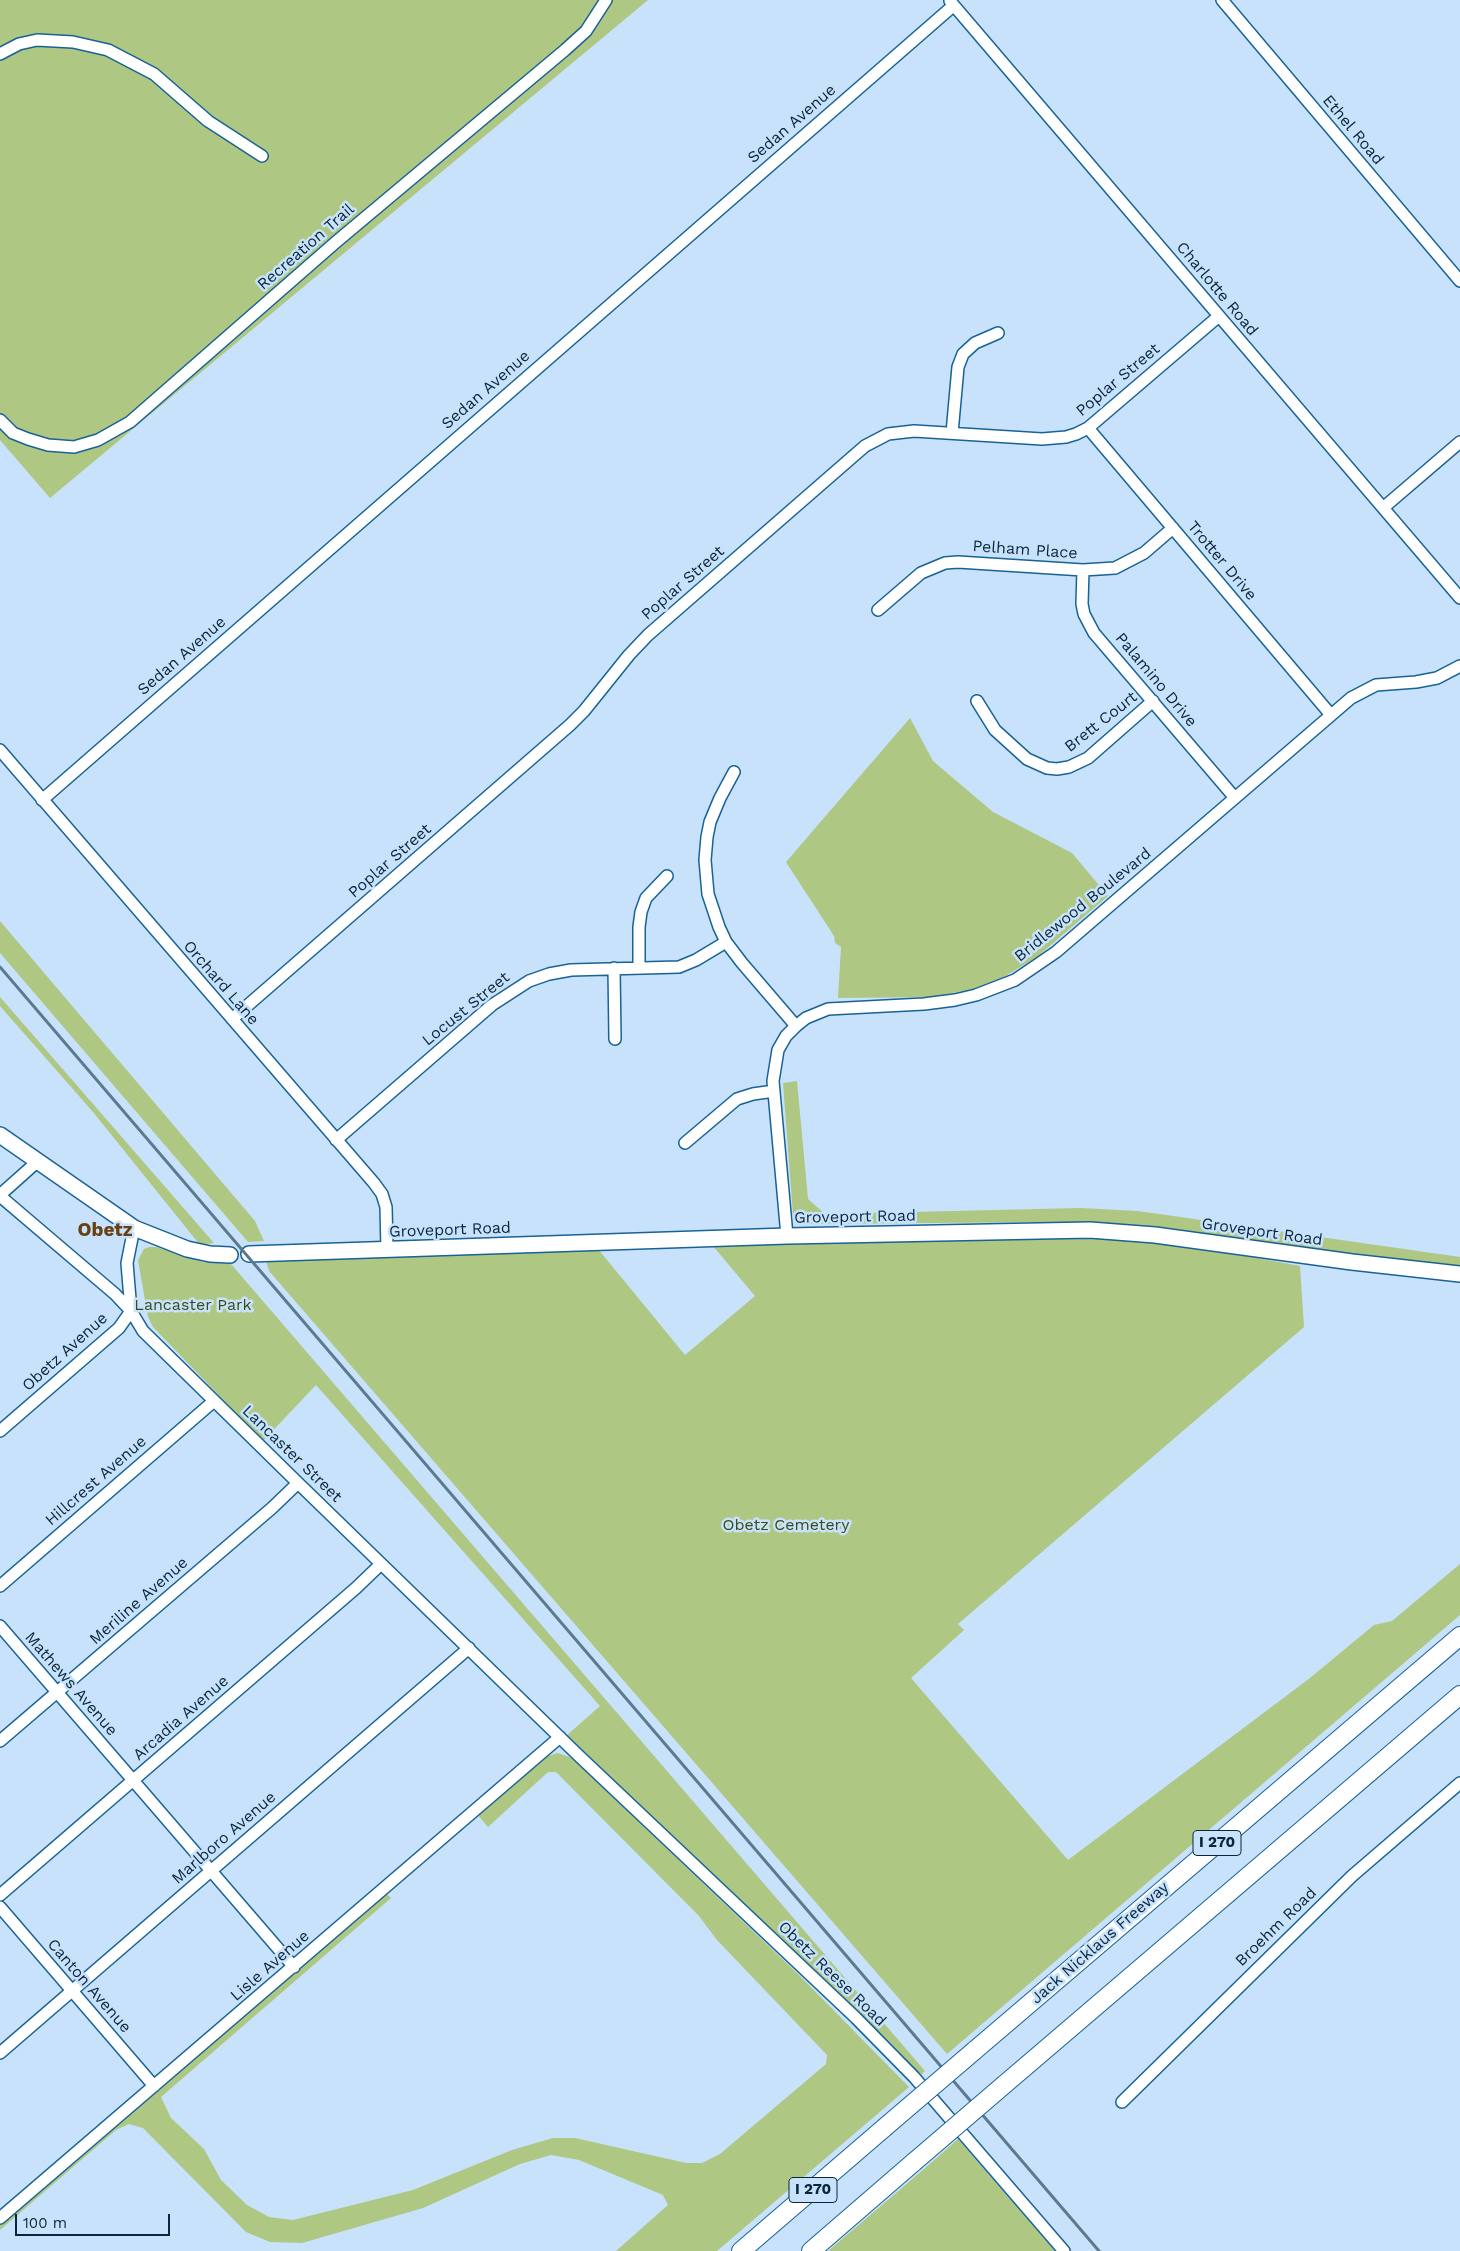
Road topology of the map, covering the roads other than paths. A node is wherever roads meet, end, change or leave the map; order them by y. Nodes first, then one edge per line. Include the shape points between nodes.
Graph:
1 (606, 0) edge
2 (1222, 0) edge
3 (951, 3) edge
4 (0, 54) edge
5 (262, 156) dead end
6 (1460, 281) edge
7 (1219, 316) junction
8 (998, 332) dead end
9 (0, 420) edge
10 (1088, 428) junction
11 (952, 433) junction
12 (1460, 442) edge
13 (1383, 508) junction
14 (1173, 528) junction
15 (1083, 570) junction
16 (1460, 598) edge
17 (878, 610) dead end
18 (1460, 666) edge
19 (977, 701) dead end
20 (1153, 701) junction
21 (1331, 715) junction
22 (0, 750) edge
23 (734, 772) dead end
24 (1235, 798) junction
25 (42, 800) junction
26 (666, 876) dead end
27 (726, 942) junction
28 (639, 967) junction
29 (614, 968) junction
30 (232, 1020) junction
31 (796, 1026) junction
32 (615, 1039) dead end
33 (774, 1091) junction
34 (0, 1135) edge
35 (336, 1140) junction
36 (685, 1143) dead end
37 (38, 1161) junction
38 (0, 1195) edge
39 (134, 1228) junction
40 (788, 1236) junction
41 (387, 1249) junction
42 (249, 1254) dead end
43 (230, 1255) dead end
44 (1460, 1274) edge
45 (131, 1311) junction
46 (214, 1400) junction
47 (0, 1431) edge
48 (298, 1483) junction
49 (381, 1564) junction
50 (0, 1586) edge
51 (0, 1626) edge
52 (1460, 1636) edge
53 (469, 1648) junction
54 (57, 1692) junction
55 (1460, 1694) edge
56 (560, 1738) junction
57 (0, 1741) edge
58 (133, 1781) junction
59 (1460, 1783) edge
60 (210, 1870) junction
61 (0, 1895) edge
62 (0, 1907) edge
63 (294, 1967) junction
64 (72, 1991) junction
65 (0, 2053) edge
66 (154, 2086) junction
67 (1122, 2102) dead end
68 (0, 2218) edge
69 (741, 2251) edge
70 (811, 2251) edge
71 (1064, 2251) edge

1 - 9 street, Recreation Trail via 586,30 565,50 336,242 130,422 98,440 74,447 28,439 13,432
2 - 6 street, Ethel Road
3 - 7 street, Charlotte Road
3 - 25 street, Sedan Avenue
4 - 5 street via 19,44 37,40 73,42 108,50 154,74 208,121
7 - 10 street, Poplar Street
7 - 13 street, Charlotte Road
8 - 11 street via 963,354 958,366
10 - 11 street, Poplar Street via 1053,439
10 - 14 street, Trotter Drive
11 - 30 street, Poplar Street via 914,431 888,434 865,446 648,635 570,725
12 - 13 street
13 - 16 street, Charlotte Road
14 - 15 street, Pelham Place via 1144,554 1124,565 1105,570
14 - 21 street, Trotter Drive
15 - 17 street, Pelham Place via 945,563 921,572
15 - 20 street, Palamino Drive via 1082,604 1089,624
18 - 21 street, Bridlewood Boulevard via 1437,678 1376,685 1351,698
19 - 20 street, Brett Court via 996,730 1028,759 1057,769 1068,768 1088,758
20 - 24 street, Palamino Drive
21 - 24 street, Bridlewood Boulevard
22 - 25 street, Orchard Lane
23 - 27 street via 710,822 705,860 708,894
24 - 31 street, Bridlewood Boulevard via 1056,952 1015,980 976,995 948,1001 828,1009
25 - 30 street, Orchard Lane
26 - 28 street via 646,898 641,912
27 - 28 street, Locust Street via 679,967
27 - 31 street
28 - 29 street, Locust Street
29 - 32 street
29 - 35 street, Locust Street via 549,974 510,992
30 - 35 street, Orchard Lane
31 - 33 street, Bridlewood Boulevard via 778,1050
33 - 36 street via 737,1099
33 - 40 street, Bridlewood Boulevard
34 - 37 main road
35 - 41 street, Orchard Lane via 382,1194 386,1207
37 - 38 street
37 - 39 main road
38 - 45 street, Lancaster Street
39 - 43 main road via 187,1249
39 - 45 street, Obetz Avenue via 127,1263
40 - 41 main road, Groveport Road
40 - 44 main road, Groveport Road via 1001,1231 1130,1232
41 - 42 main road, Groveport Road
45 - 46 street, Lancaster Street via 140,1327
45 - 47 street, Obetz Avenue via 119,1328
46 - 48 street, Lancaster Street
46 - 50 street, Hillcrest Avenue
48 - 49 street, Lancaster Street
48 - 54 street, Meriline Avenue
49 - 53 street, Lancaster Street
49 - 58 street, Arcadia Avenue
51 - 54 street, Mathews Avenue
52 - 69 highway, Jack Nicklaus Freeway / I 270, bridge
53 - 56 street, Lancaster Street
53 - 60 street, Marlboro Avenue
54 - 57 street, Meriline Avenue
54 - 58 street, Mathews Avenue
55 - 70 highway, I 270, bridge
56 - 63 street, Lisle Avenue
56 - 71 street, Obetz Reese Road via 914,2077
58 - 60 street, Mathews Avenue
58 - 61 street, Arcadia Avenue
59 - 67 street, Broehm Road via 1352,1876
60 - 63 street, Mathews Avenue
60 - 64 street, Marlboro Avenue
62 - 64 street, Canton Avenue
63 - 66 street, Lisle Avenue
64 - 65 street, Marlboro Avenue
64 - 66 street, Canton Avenue
66 - 68 street, Lisle Avenue

